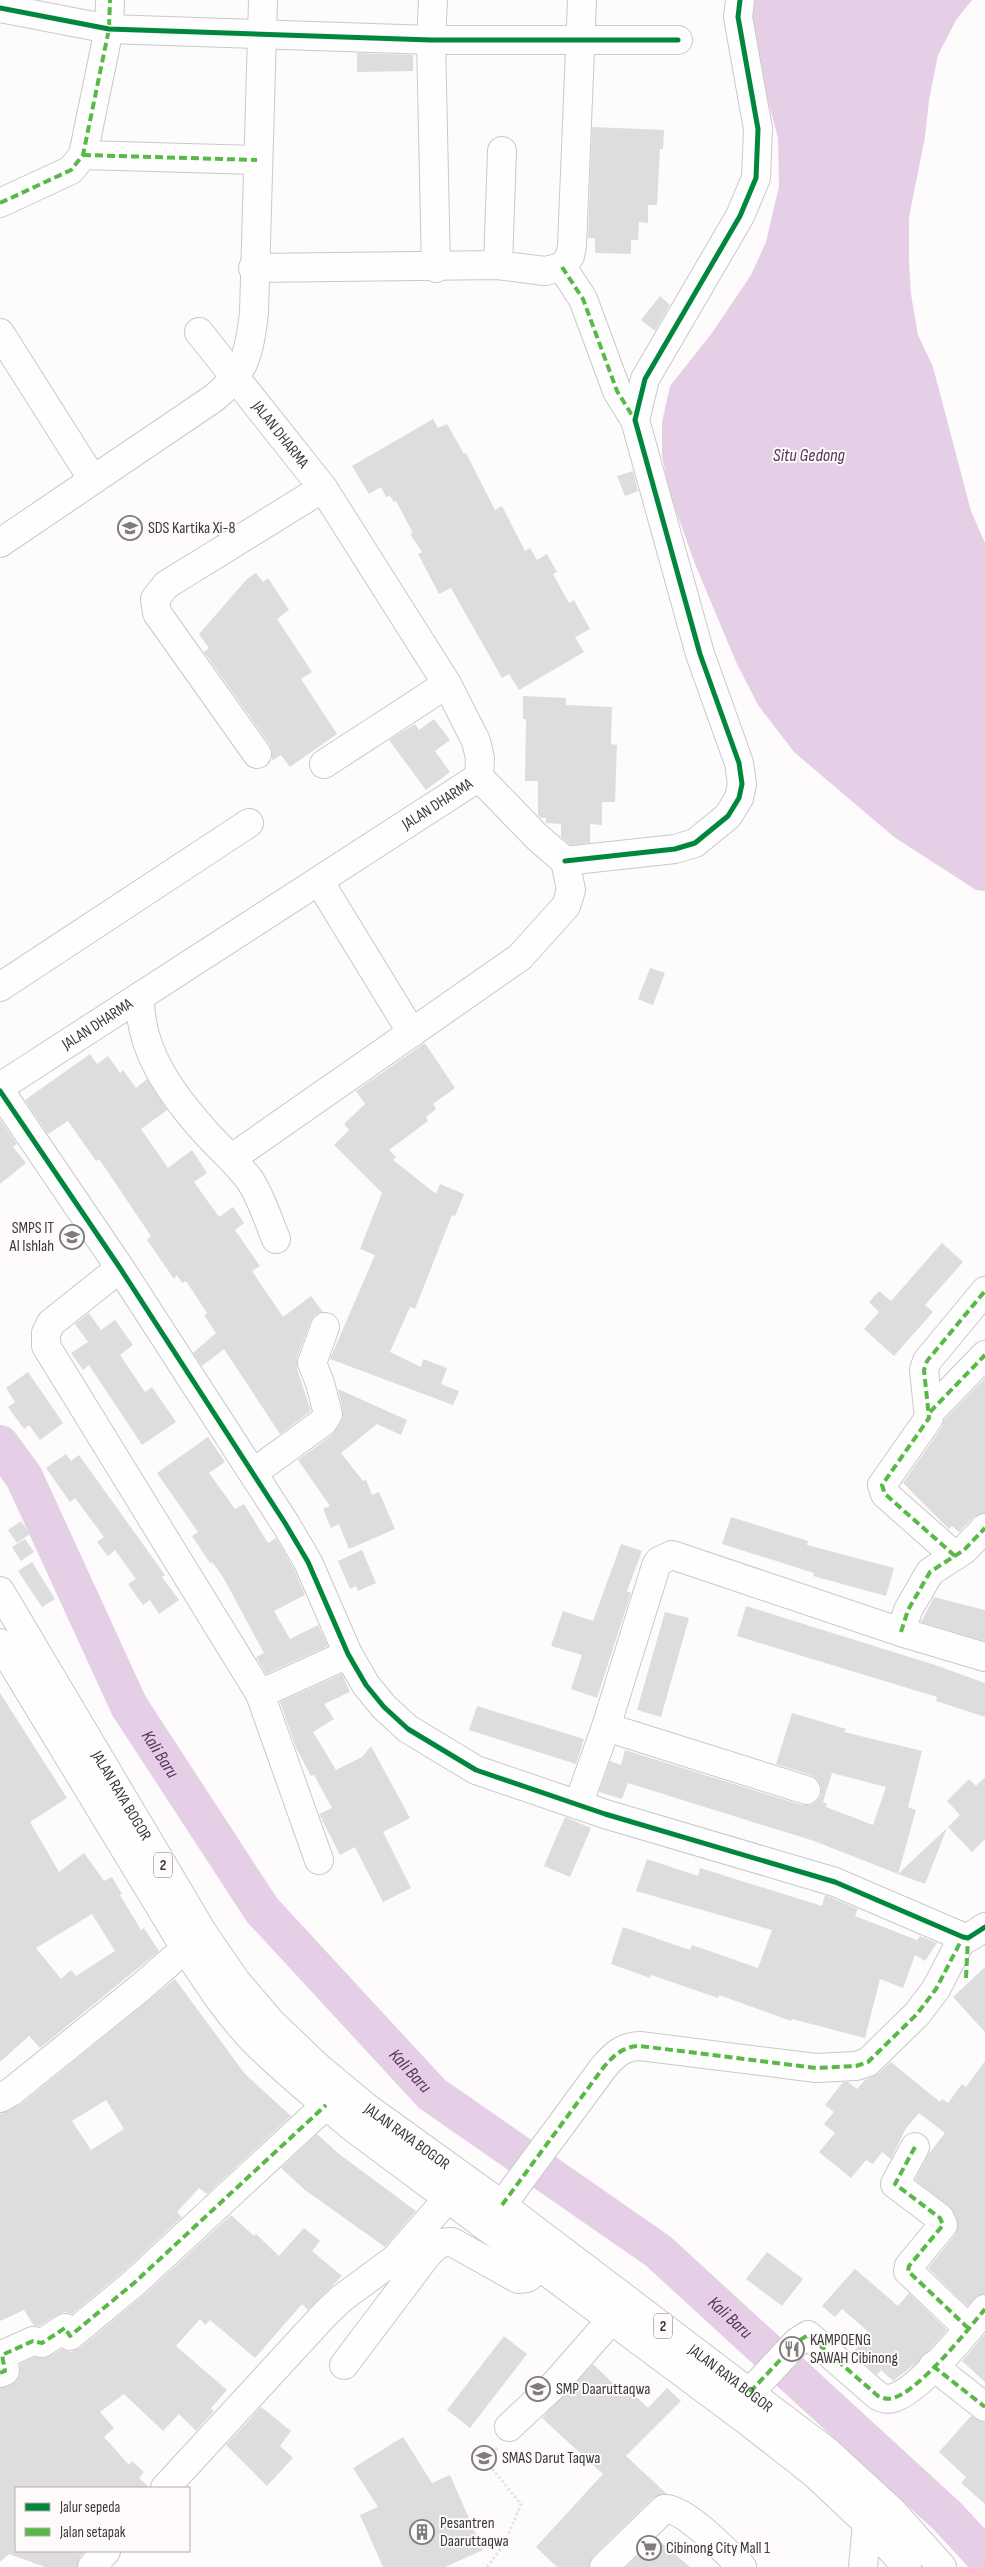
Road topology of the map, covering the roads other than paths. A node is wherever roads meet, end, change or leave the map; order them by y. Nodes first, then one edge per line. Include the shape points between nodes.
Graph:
1 (110, 0) edge
2 (263, 0) edge
3 (433, 0) edge
4 (582, 0) edge
5 (740, 0) edge
6 (0, 8) edge
7 (108, 29) junction
8 (262, 35) junction
9 (431, 40) junction
10 (678, 40) dead end
11 (580, 41) junction
12 (502, 151) dead end
13 (83, 155) junction
14 (257, 160) junction
15 (0, 203) edge
16 (498, 265) junction
17 (562, 267) junction
18 (253, 268) junction
19 (436, 268) junction
20 (199, 332) dead end
21 (0, 333) edge
22 (236, 379) junction
23 (635, 420) junction
24 (93, 480) junction
25 (323, 488) junction
26 (0, 543) edge
27 (447, 684) junction
28 (257, 754) dead end
29 (324, 764) dead end
30 (479, 777) junction
31 (250, 823) dead end
32 (564, 861) junction
33 (320, 880) junction
34 (0, 987) edge
35 (140, 996) junction
36 (412, 1033) junction
37 (0, 1086) edge
38 (0, 1091) edge
39 (232, 1158) junction
40 (276, 1238) dead end
41 (120, 1268) junction
42 (985, 1291) edge
43 (325, 1327) dead end
44 (985, 1355) edge
45 (930, 1412) junction
46 (253, 1473) junction
47 (985, 1528) edge
48 (955, 1556) junction
49 (0, 1591) edge
50 (901, 1632) junction
51 (0, 1643) edge
52 (348, 1654) junction
53 (985, 1657) edge
54 (260, 1694) junction
55 (606, 1728) junction
56 (806, 1790) dead end
57 (578, 1805) junction
58 (319, 1860) dead end
59 (974, 1932) edge
60 (194, 1941) junction
61 (0, 2098) edge
62 (326, 2105) junction
63 (915, 2146) dead end
64 (458, 2189) junction
65 (502, 2205) junction
66 (473, 2216) junction
67 (452, 2242) junction
68 (542, 2267) junction
69 (977, 2319) edge
70 (612, 2320) junction
71 (344, 2365) dead end
72 (933, 2366) junction
73 (0, 2373) edge
74 (750, 2392) junction
75 (985, 2407) edge
76 (509, 2427) road end
77 (166, 2487) edge
78 (867, 2523) junction
79 (105, 2552) edge
80 (92, 2567) edge
81 (604, 2567) edge
82 (742, 2567) edge
83 (863, 2567) edge
84 (908, 2567) edge
85 (942, 2567) edge

1 - 7 main road
2 - 8 main road
3 - 9 main road
4 - 11 main road
5 - 23 main road via 738,17 758,129 756,178 740,216 646,379
6 - 7 main road
7 - 8 main road
7 - 13 main road
8 - 9 main road
8 - 14 main road
9 - 11 main road
9 - 19 main road
10 - 11 main road
11 - 17 main road via 572,246
12 - 16 main road
13 - 14 main road
13 - 15 main road via 70,170
14 - 18 main road
16 - 17 main road via 545,271
16 - 19 main road
17 - 23 main road via 583,299 616,391
18 - 19 main road
18 - 22 main road via 251,339
20 - 22 main road, JALAN DHARMA
21 - 24 main road
22 - 24 main road via 214,398
22 - 25 main road, JALAN DHARMA
23 - 32 main road via 695,635 739,763 742,784 739,798 728,816 695,843 675,849
24 - 26 main road
25 - 27 main road, JALAN DHARMA
25 - 28 main road via 166,585 155,599 156,613
27 - 29 main road
27 - 30 main road, JALAN DHARMA via 476,740 480,758
30 - 32 main road via 536,837
30 - 33 main road, JALAN DHARMA
31 - 34 main road
32 - 36 main road via 570,898 552,924 520,957
33 - 35 main road, JALAN DHARMA
33 - 36 main road
35 - 37 main road, JALAN DHARMA
35 - 39 main road via 142,1032 166,1081 190,1114
36 - 39 main road
38 - 41 main road
39 - 40 main road via 251,1182
41 - 46 main road
41 - 54 main road via 51,1323 46,1333 46,1346
42 - 45 main road via 926,1363
43 - 46 main road via 312,1363 328,1414 323,1422
44 - 45 main road
45 - 48 main road via 882,1487
46 - 52 main road via 308,1562
47 - 48 main road
48 - 50 main road via 930,1572 908,1610
49 - 60 main road, JALAN RAYA BOGOR / 2
50 - 53 main road
50 - 55 main road via 667,1556 656,1566
51 - 60 main road, JALAN RAYA BOGOR / 2
52 - 54 main road
52 - 57 main road via 366,1685 408,1729 476,1770
54 - 58 main road
55 - 56 main road
55 - 57 main road
57 - 59 main road via 835,1882
59 - 65 main road via 917,2014 868,2062 856,2066 816,2068 630,2046 603,2068
60 - 61 main road via 133,1994
60 - 62 main road, JALAN RAYA BOGOR / 2 via 216,1995 253,2040
60 - 64 main road, JALAN RAYA BOGOR / 2 via 318,2067
62 - 64 main road, JALAN RAYA BOGOR / 2 via 352,2128
62 - 73 main road via 134,2283 70,2336 65,2328 42,2343 33,2341 2,2355 6,2371
63 - 69 main road via 895,2184 940,2218 943,2225 908,2271
64 - 65 main road, JALAN RAYA BOGOR / 2
64 - 66 main road, JALAN RAYA BOGOR / 2
64 - 77 main road via 395,2259 326,2313
65 - 74 main road, JALAN RAYA BOGOR / 2
66 - 67 main road
66 - 68 main road, JALAN RAYA BOGOR / 2
67 - 68 main road via 518,2279 527,2278
67 - 71 main road via 440,2243 432,2249
68 - 70 main road, JALAN RAYA BOGOR / 2
69 - 72 main road
70 - 76 main road via 555,2384
70 - 78 main road, JALAN RAYA BOGOR / 2 via 815,2474
72 - 74 main road via 916,2386 885,2399 808,2336 797,2342
72 - 75 main road
74 - 85 main road, JALAN RAYA BOGOR / 2 via 829,2453 886,2505
78 - 83 main road
78 - 84 main road, JALAN RAYA BOGOR / 2
79 - 80 main road
81 - 82 main road via 664,2509 670,2508 687,2518

